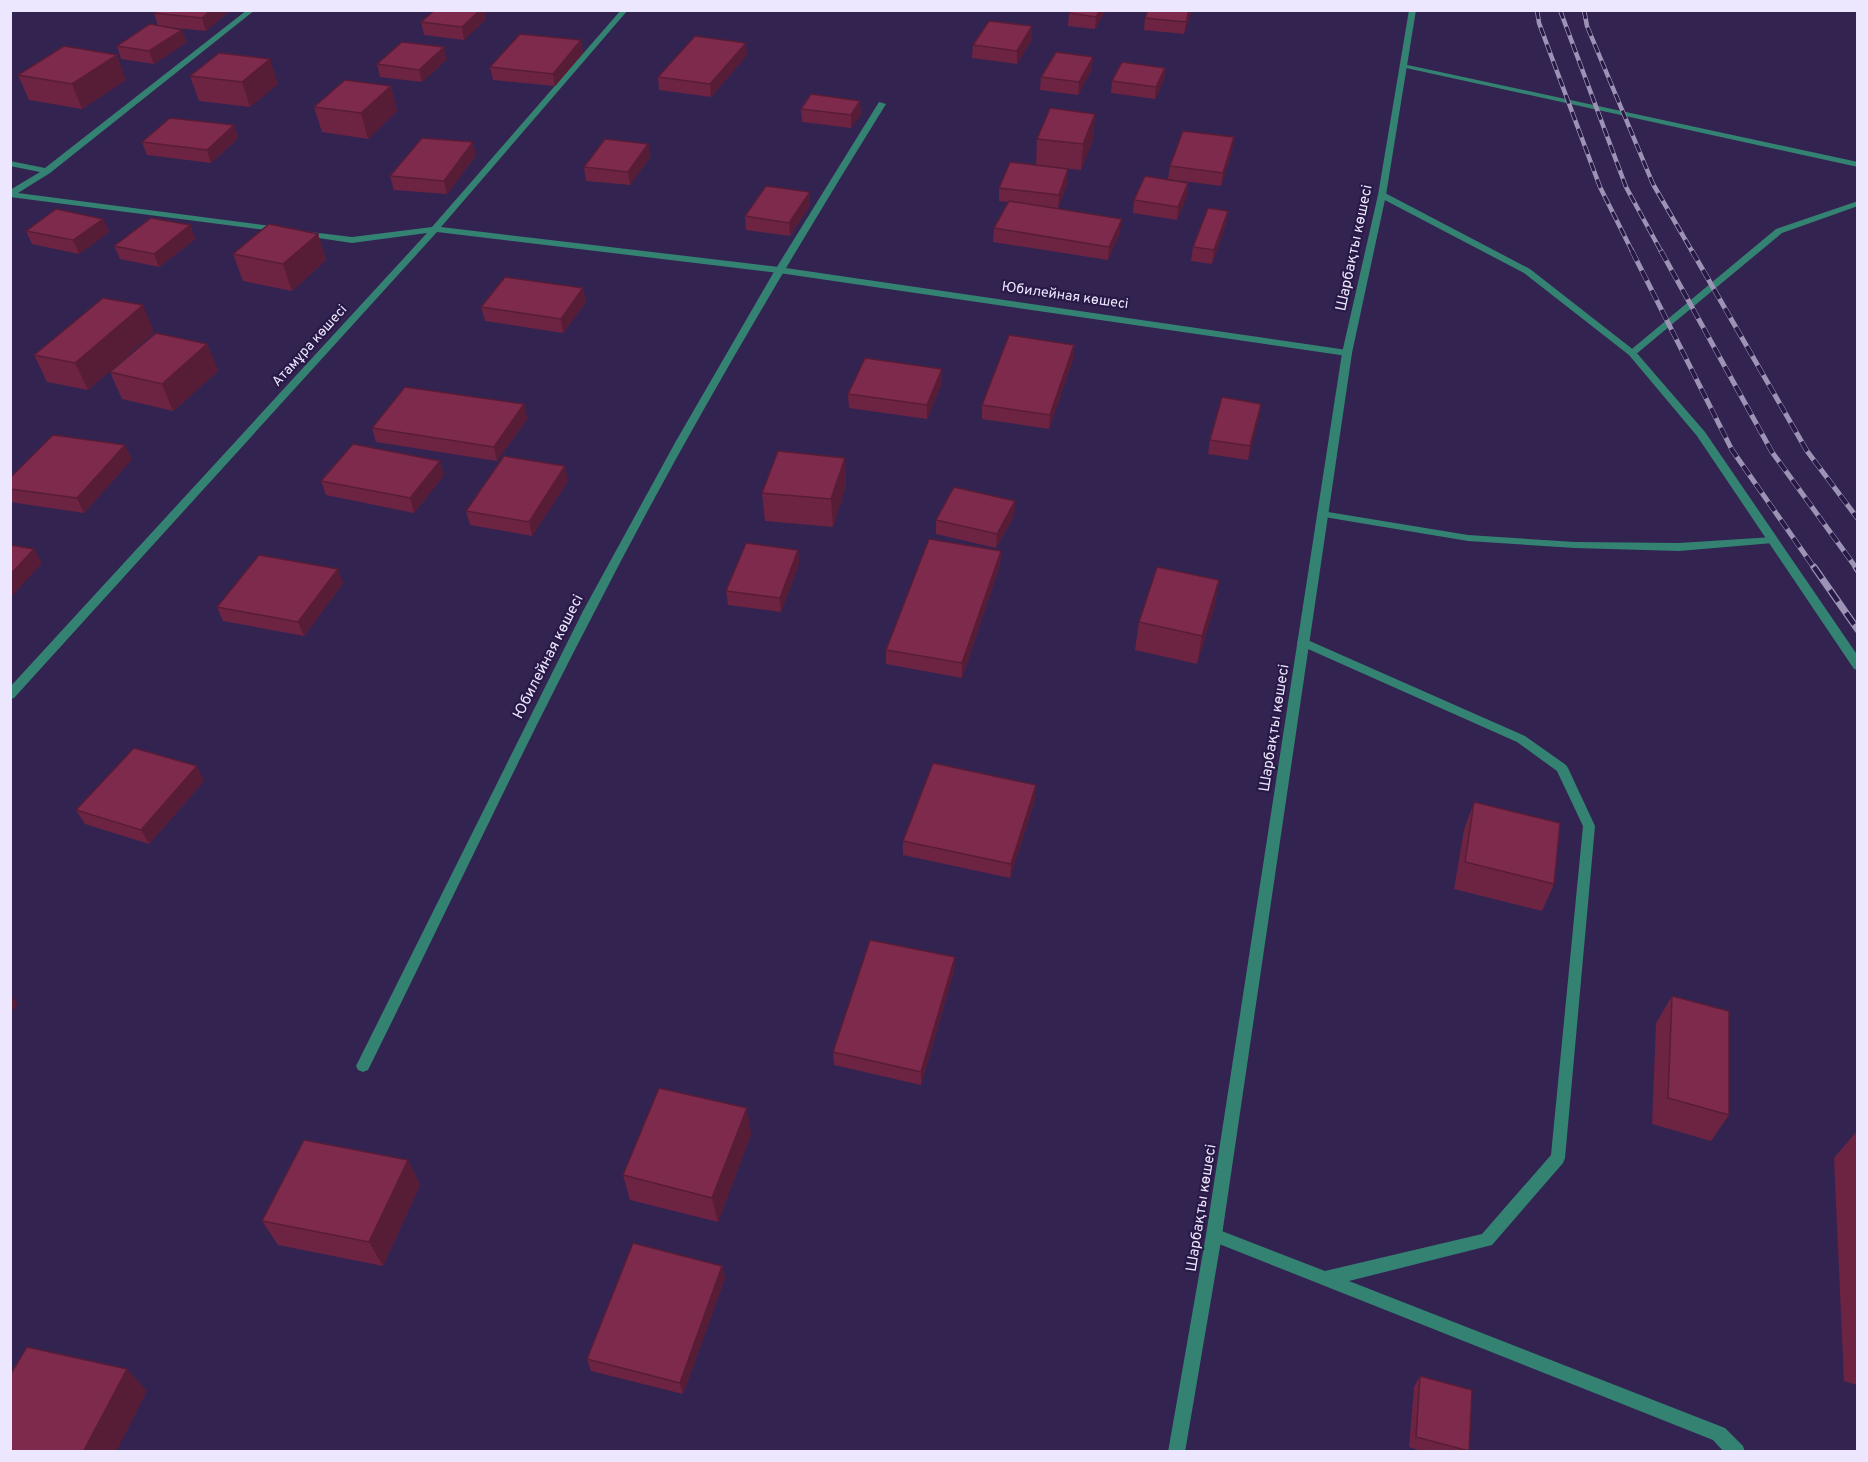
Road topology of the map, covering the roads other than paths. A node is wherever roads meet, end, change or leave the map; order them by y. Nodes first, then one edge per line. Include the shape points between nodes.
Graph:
1 (252, 10) edge
2 (625, 10) edge
3 (1413, 10) edge
4 (1406, 66) junction
5 (882, 104) dead end
6 (10, 163) edge
7 (1857, 165) edge
8 (47, 171) junction
9 (11, 193) edge
10 (1382, 195) junction
11 (1857, 203) edge
12 (435, 229) junction
13 (779, 270) junction
14 (1347, 353) junction
15 (1632, 353) junction
16 (1322, 514) junction
17 (1773, 540) junction
18 (1303, 642) junction
19 (1857, 666) edge
20 (10, 695) edge
21 (363, 1066) dead end
22 (1214, 1235) junction
23 (1324, 1279) junction
24 (1176, 1452) edge
25 (1737, 1452) edge

1 - 8 street
2 - 12 street, Атамұра көшесі
3 - 4 street, Шарбақты көшесі
4 - 7 street
4 - 10 street, Шарбақты көшесі
5 - 13 street, Юбилейная көшесі
6 - 8 street
8 - 9 street
9 - 12 street, Юбилейная көшесі via 352,240
10 - 14 street, Шарбақты көшесі
10 - 15 street via 1527,271
11 - 15 street via 1779,231
12 - 13 street, Юбилейная көшесі
12 - 20 street, Атамұра көшесі
13 - 14 street, Юбилейная көшесі
13 - 21 street, Юбилейная көшесі via 589,611
14 - 16 street, Шарбақты көшесі
15 - 17 street via 1701,434
16 - 17 street via 1468,538 1575,545 1679,547
16 - 18 street, Шарбақты көшесі
17 - 19 street
18 - 22 street, Шарбақты көшесі
18 - 23 street via 1521,739 1562,768 1589,826 1558,1158 1487,1240
22 - 23 street
22 - 24 street, Шарбақты көшесі
23 - 25 street via 1719,1434

